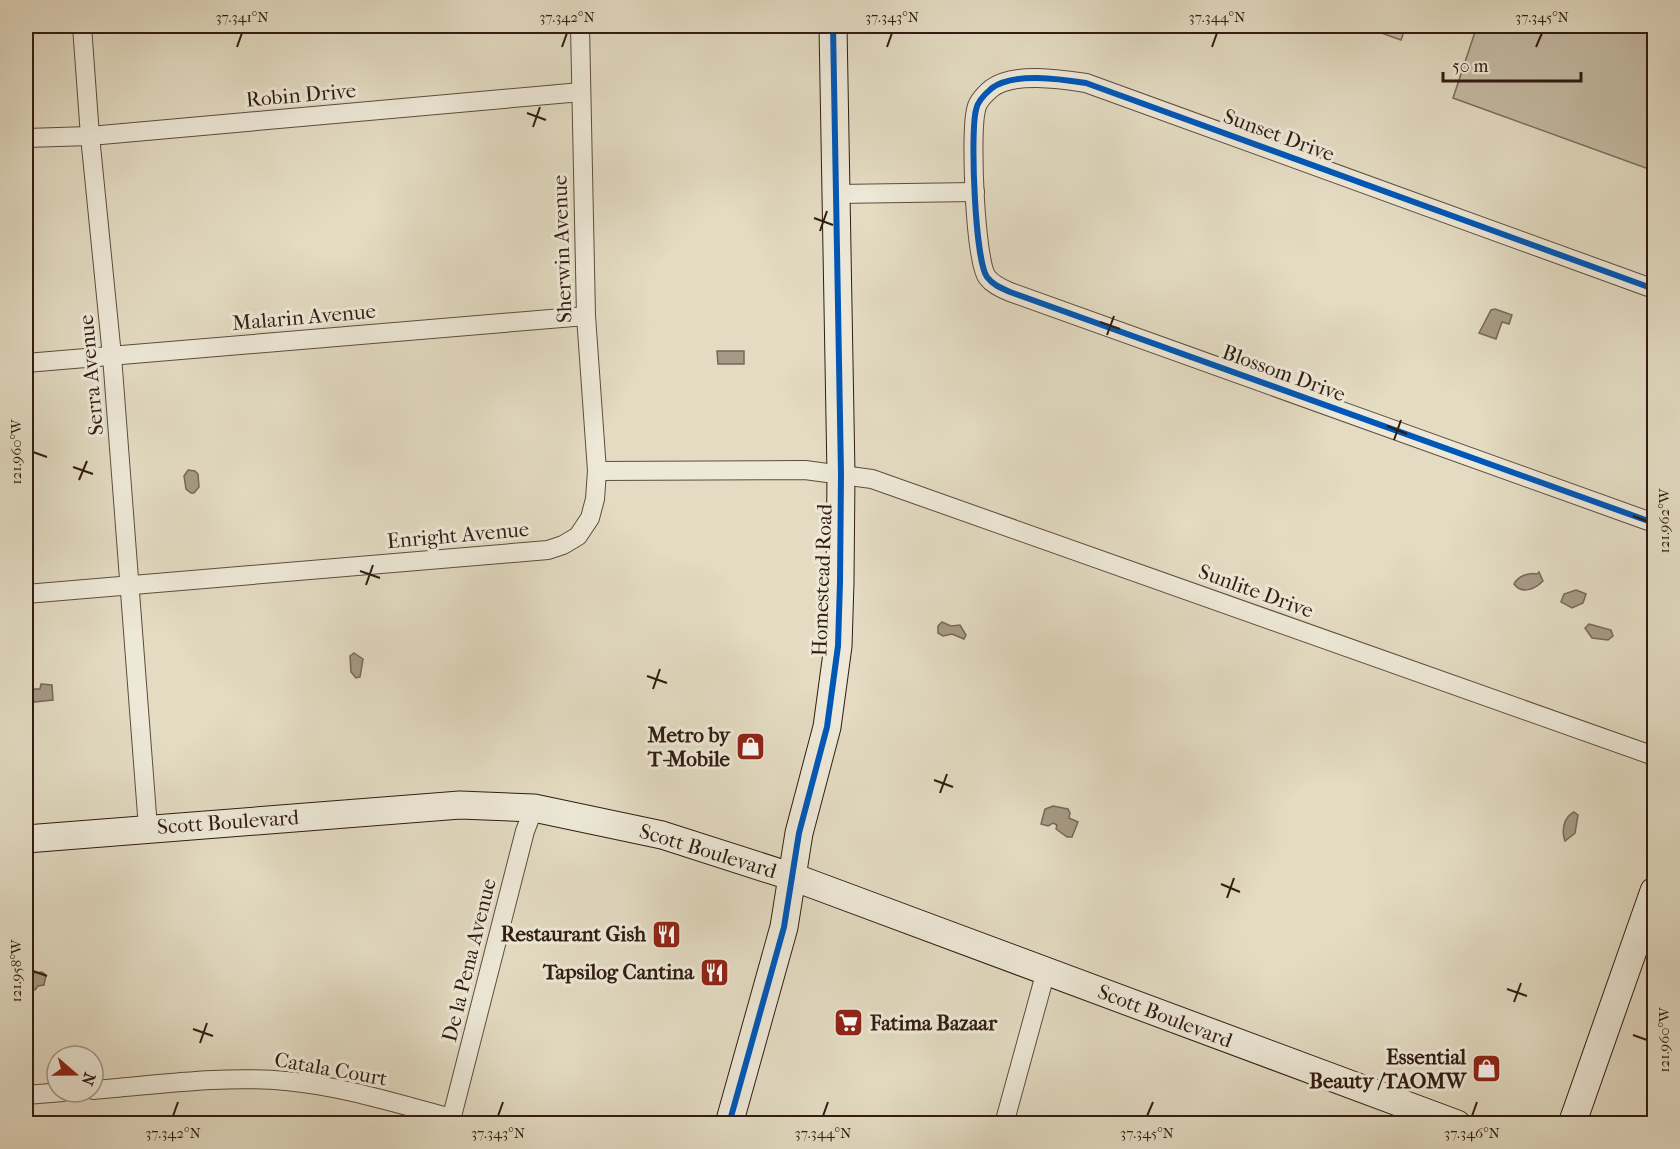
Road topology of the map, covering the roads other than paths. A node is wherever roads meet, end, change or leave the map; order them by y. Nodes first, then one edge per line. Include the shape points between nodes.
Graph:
1 (82, 26) edge
2 (580, 26) edge
3 (833, 26) edge
4 (581, 92) junction
5 (90, 136) junction
6 (26, 138) edge
7 (975, 192) junction
8 (837, 194) junction
9 (1654, 290) edge
10 (586, 316) junction
11 (112, 356) junction
12 (26, 363) edge
13 (597, 471) junction
14 (841, 474) junction
15 (1654, 523) edge
16 (130, 586) junction
17 (26, 594) edge
18 (1654, 756) edge
19 (534, 808) junction
20 (148, 828) junction
21 (26, 839) edge
22 (793, 877) junction
23 (1654, 891) edge
24 (1648, 929) edge
25 (1046, 971) junction
26 (105, 1089) edge
27 (45, 1093) edge
28 (26, 1095) edge
29 (451, 1121) edge
30 (729, 1124) edge
31 (1004, 1124) edge
32 (1457, 1124) edge
33 (1572, 1124) edge

1 - 5 street, Serra Avenue
2 - 4 street, Sherwin Avenue
3 - 8 main road, Homestead Road
4 - 5 street, Robin Drive
4 - 10 street, Sherwin Avenue
5 - 6 street, Robin Drive
5 - 11 street, Serra Avenue
7 - 8 street
7 - 9 street, Sunset Drive via 976,108 993,88 1025,78 1086,82
7 - 15 street, Blossom Drive via 981,261 994,285
8 - 14 main road, Homestead Road
10 - 11 street, Malarin Avenue
10 - 13 street, Sherwin Avenue
11 - 12 street, Malarin Avenue
11 - 16 street, Serra Avenue
13 - 14 street via 760,469
13 - 16 street, Enright Avenue via 590,518 578,536 548,550
14 - 18 street, Sunlite Drive via 898,488
14 - 22 main road, Homestead Road via 835,667 827,726 799,833
16 - 17 street, Enright Avenue
16 - 20 street, Serra Avenue
19 - 20 main road, Scott Boulevard via 460,805
19 - 22 main road, Scott Boulevard via 662,835
19 - 29 street, De la Pena Avenue
20 - 21 main road, Scott Boulevard
22 - 25 main road, Scott Boulevard
22 - 30 main road, Homestead Road via 784,927
23 - 24 main road
24 - 33 main road
25 - 31 street
25 - 32 main road, Scott Boulevard
26 - 29 street, Catala Court via 233,1079 286,1081 337,1089
27 - 28 street

